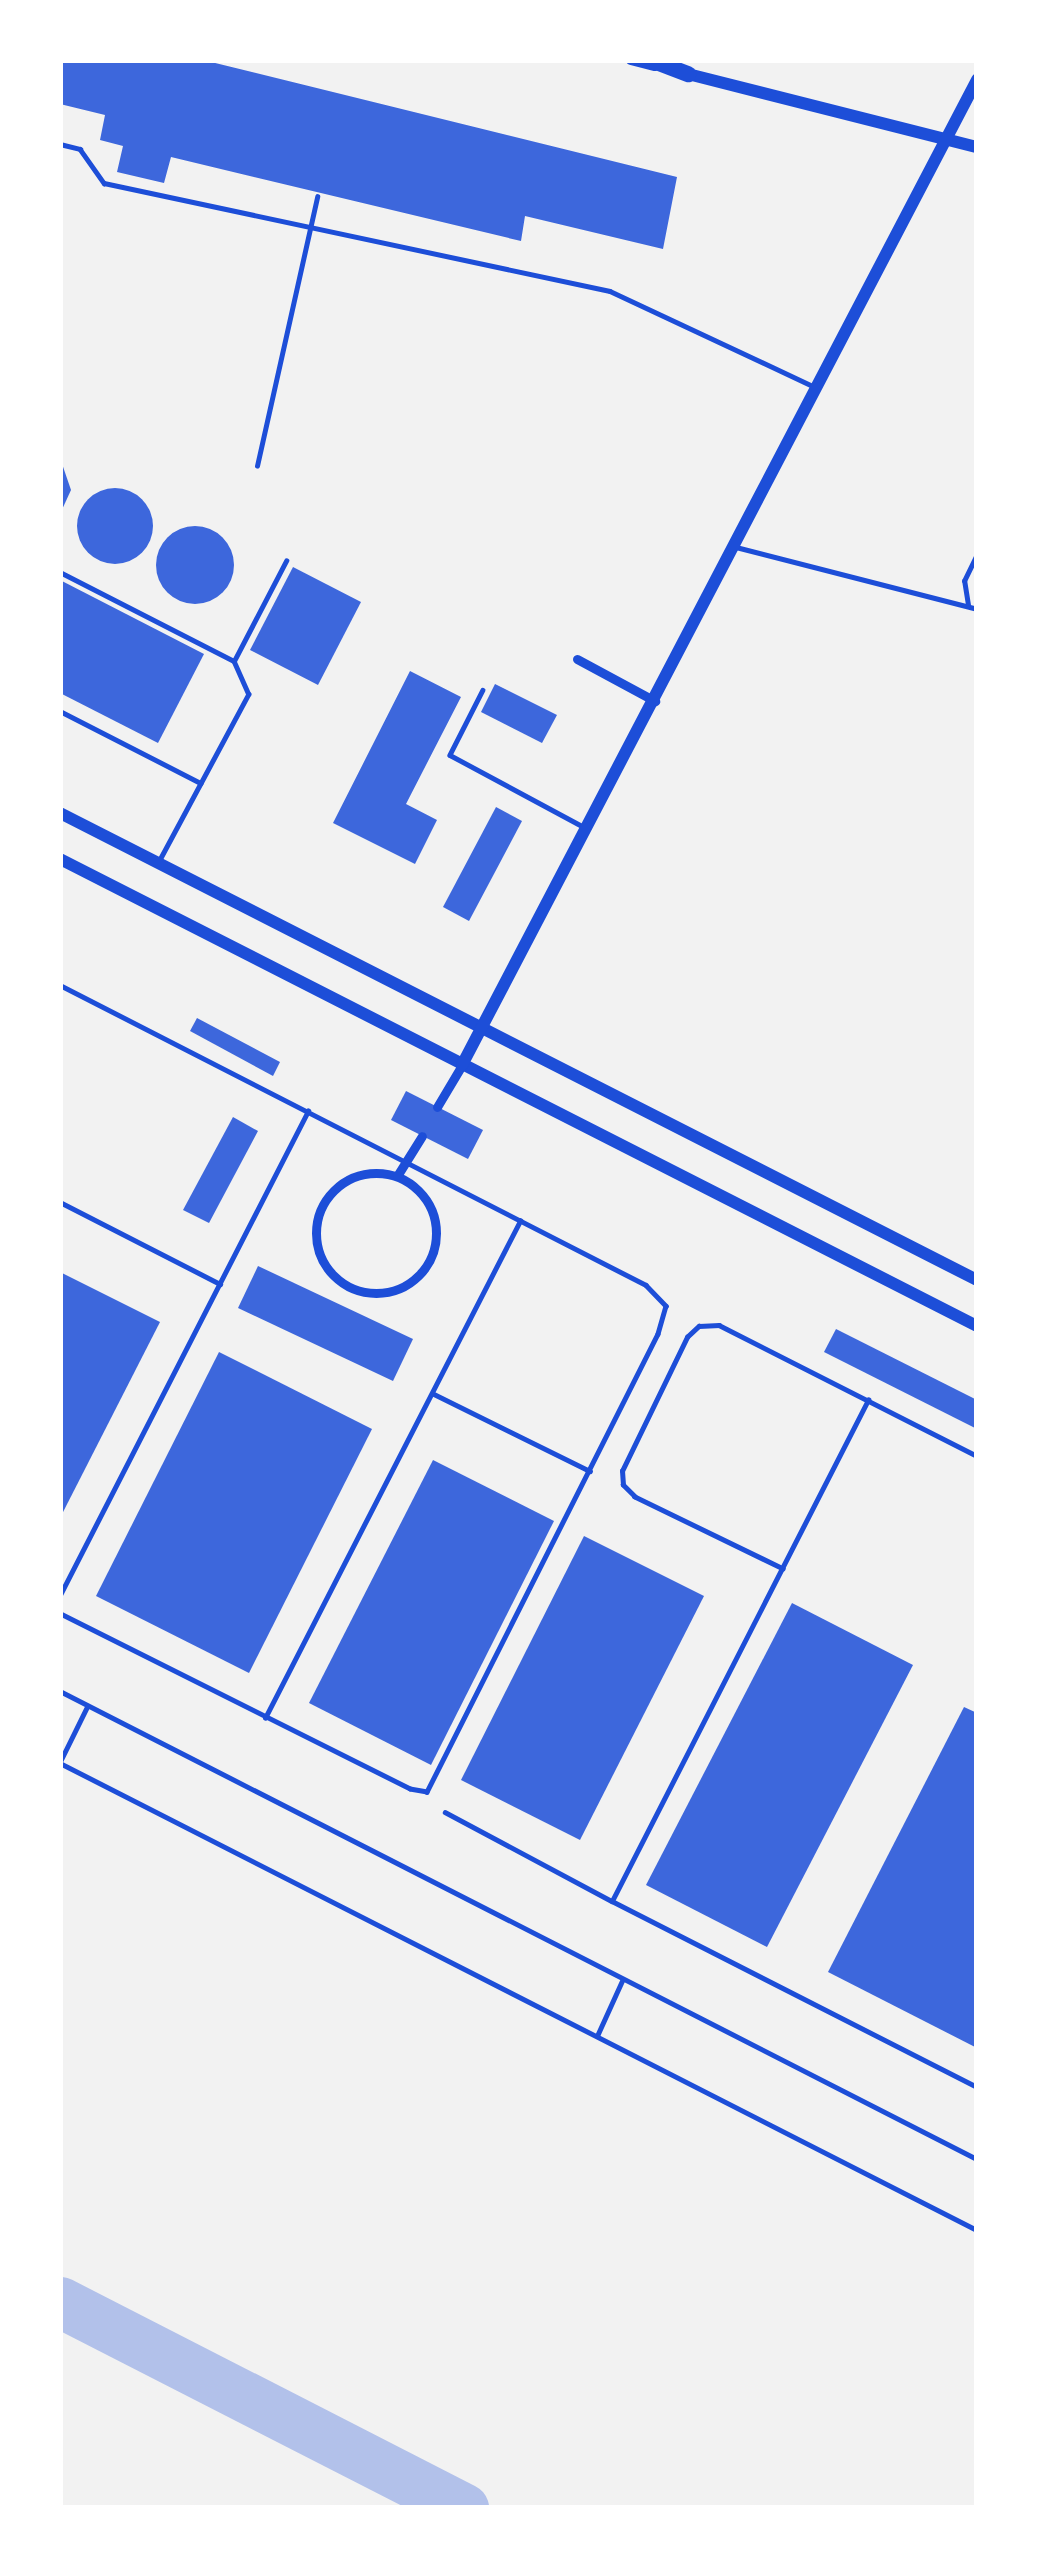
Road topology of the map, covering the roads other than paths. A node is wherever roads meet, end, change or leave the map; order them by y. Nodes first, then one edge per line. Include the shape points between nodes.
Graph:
1 (630, 60) edge
2 (651, 60) edge
3 (688, 74) junction
4 (977, 80) edge
5 (948, 140) junction
6 (60, 144) edge
7 (977, 147) edge
8 (317, 197) dead end
9 (311, 227) junction
10 (818, 388) junction
11 (257, 466) dead end
12 (736, 547) junction
13 (977, 554) edge
14 (286, 561) dead end
15 (60, 572) edge
16 (973, 608) edge
17 (578, 659) dead end
18 (234, 661) junction
19 (483, 690) dead end
20 (655, 701) junction
21 (60, 712) edge
22 (201, 783) junction
23 (60, 813) edge
24 (588, 829) junction
25 (60, 859) edge
26 (159, 863) junction
27 (60, 985) edge
28 (484, 1029) junction
29 (462, 1065) junction
30 (437, 1107) dead end
31 (308, 1111) junction
32 (422, 1136) dead end
33 (406, 1160) junction
34 (397, 1176) junction
35 (60, 1202) edge
36 (520, 1220) junction
37 (977, 1280) edge
38 (220, 1284) junction
39 (977, 1326) edge
40 (432, 1393) junction
41 (868, 1400) junction
42 (977, 1456) edge
43 (590, 1472) junction
44 (783, 1570) junction
45 (60, 1595) edge
46 (60, 1614) edge
47 (60, 1691) edge
48 (88, 1706) junction
49 (265, 1718) junction
50 (60, 1762) edge
51 (445, 1812) dead end
52 (612, 1900) junction
53 (623, 1978) junction
54 (597, 2036) junction
55 (977, 2086) edge
56 (977, 2159) edge
57 (977, 2230) edge

1 - 3 street
2 - 3 highway
3 - 5 street
4 - 5 street
5 - 7 street
5 - 10 street
6 - 9 lane via 80,149 104,182
8 - 9 lane
9 - 10 lane via 610,291
9 - 11 lane
10 - 12 street
12 - 16 lane
12 - 20 street
13 - 16 lane via 964,581
14 - 18 lane
15 - 18 lane
17 - 20 street
18 - 22 lane via 249,694
19 - 24 lane via 450,755
20 - 24 street
21 - 22 lane
22 - 26 lane
23 - 26 street
24 - 28 street
25 - 29 street
26 - 28 street
27 - 31 lane
28 - 29 street
28 - 37 street
29 - 30 street
29 - 39 street
31 - 33 lane
31 - 38 lane
32 - 33 street
33 - 34 street
33 - 36 lane
34 - 34 street via 352,1177 320,1210 319,1256 348,1287 390,1292 428,1264 433,1213 419,1190
35 - 38 lane
36 - 40 lane
36 - 43 lane via 646,1285 666,1306
38 - 45 lane
40 - 43 lane
40 - 49 lane
41 - 42 lane
41 - 44 lane
41 - 44 lane via 718,1325 686,1337 622,1485
43 - 49 lane via 428,1792
44 - 52 lane
46 - 49 lane
47 - 48 lane
48 - 50 lane
48 - 53 lane
50 - 54 lane
51 - 52 lane
52 - 55 lane
53 - 54 lane
53 - 56 lane
54 - 57 lane

